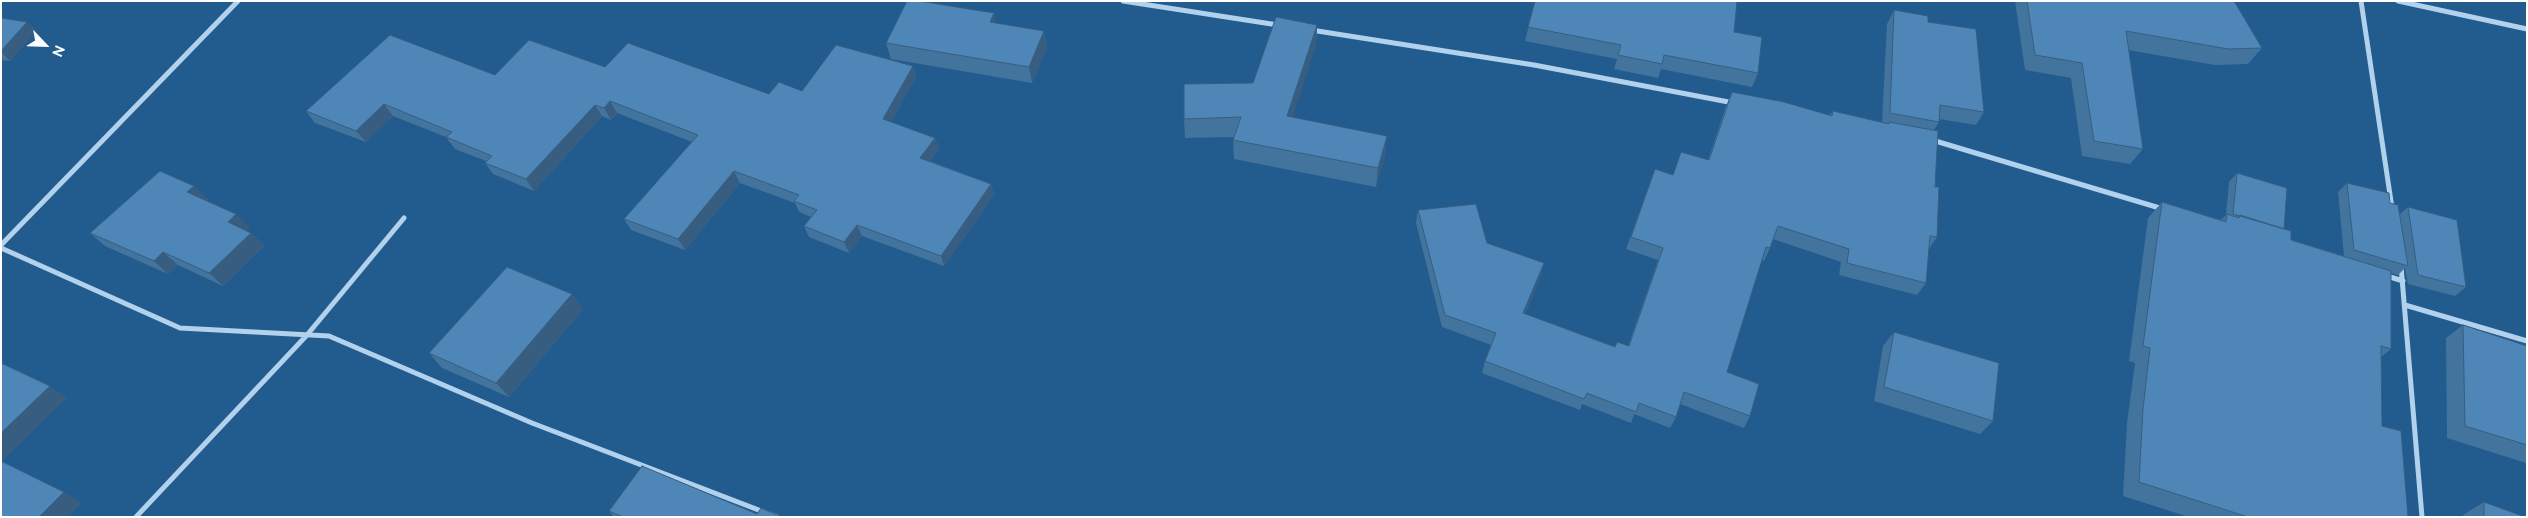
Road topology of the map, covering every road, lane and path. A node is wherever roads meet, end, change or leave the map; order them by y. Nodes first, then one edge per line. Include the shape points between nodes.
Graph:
1 (238, 1) edge
2 (1123, 1) edge
3 (2361, 1) edge
4 (2398, 1) edge
5 (1290, 27) edge
6 (2527, 29) edge
7 (1309, 30) edge
8 (1736, 103) edge
9 (1928, 140) edge
10 (2166, 209) edge
11 (2393, 214) edge
12 (404, 218) dead end
13 (1, 247) edge
14 (2400, 262) edge
15 (2384, 275) edge
16 (2403, 281) junction
17 (2405, 305) junction
18 (307, 335) junction
19 (2527, 341) edge
20 (136, 517) edge
21 (777, 517) edge
22 (2422, 517) edge

1 - 13 street
2 - 5 street
3 - 11 street
4 - 6 street
7 - 8 street via 1534,65
9 - 10 street via 1948,143
12 - 18 street
13 - 18 street via 180,328
14 - 16 street
15 - 16 street
16 - 17 street
17 - 19 street
17 - 22 street
18 - 20 street
18 - 21 street via 329,336 532,423

